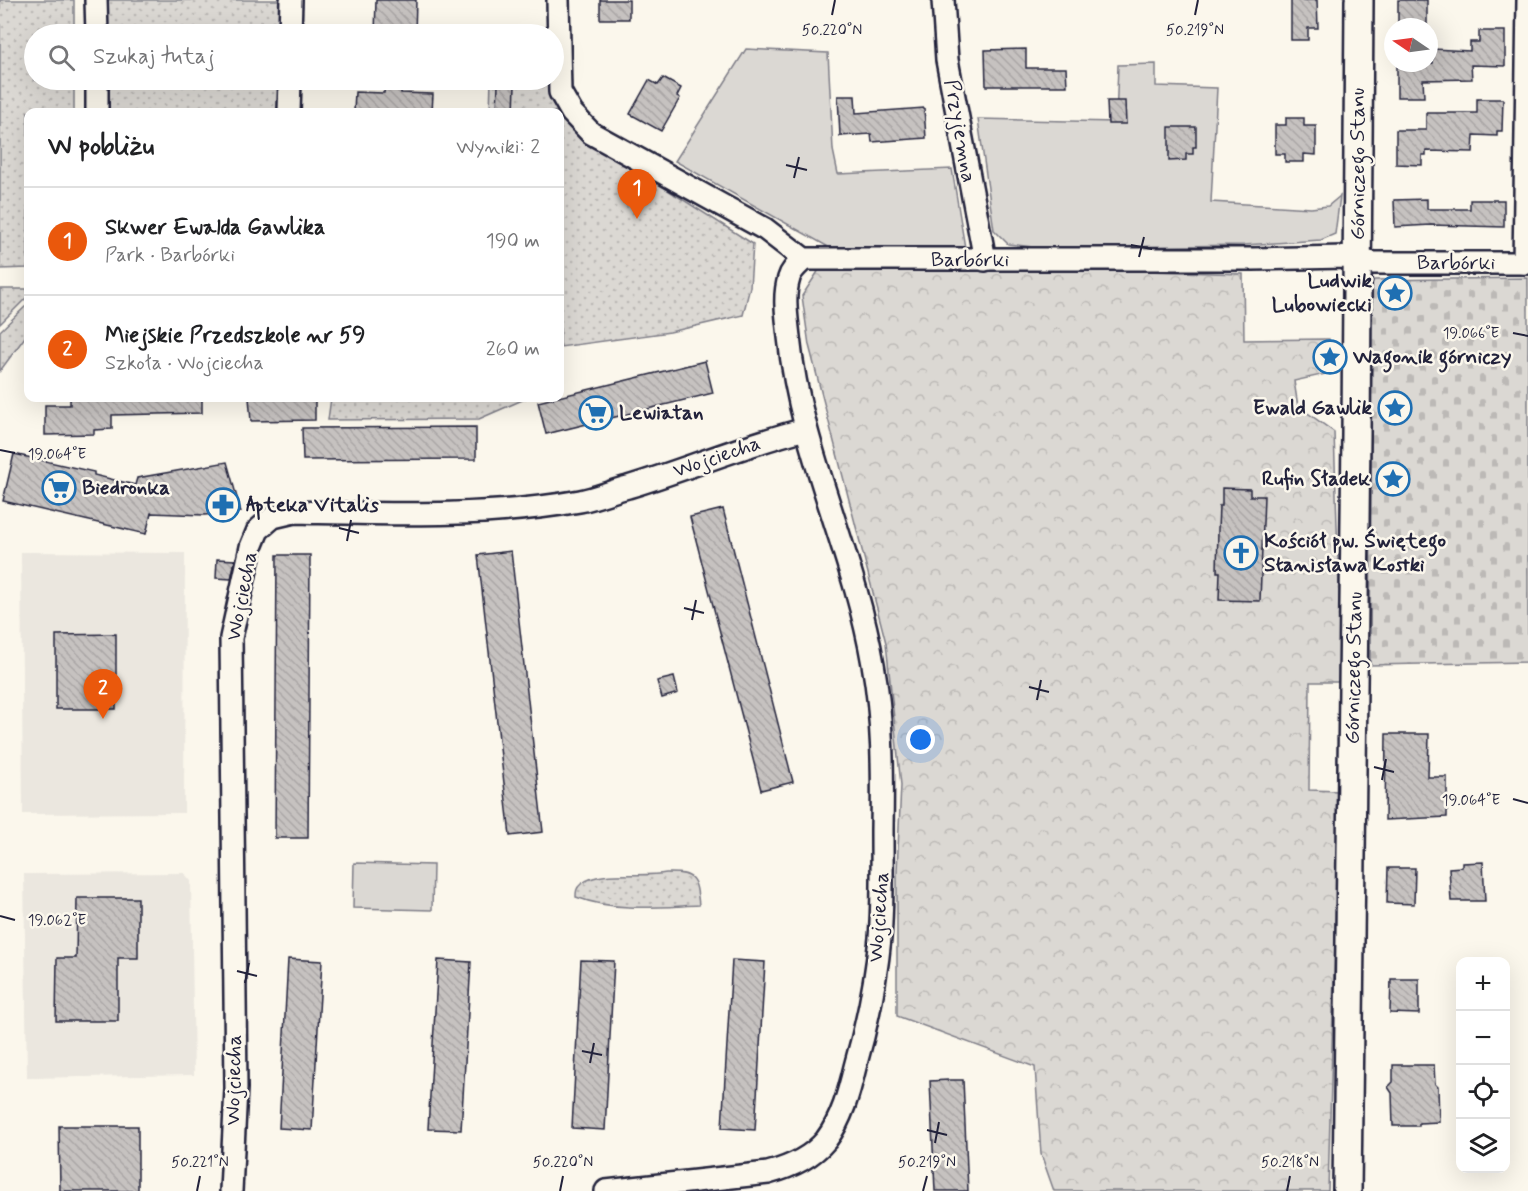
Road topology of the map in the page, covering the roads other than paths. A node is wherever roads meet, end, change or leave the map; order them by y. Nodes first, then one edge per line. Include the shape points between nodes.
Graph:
1 (96, 0) edge
2 (291, 0) edge
3 (558, 0) edge
4 (943, 0) edge
5 (1359, 0) edge
6 (1528, 0) edge
7 (97, 24) edge
8 (290, 24) edge
9 (559, 24) edge
10 (97, 90) edge
11 (290, 90) edge
12 (560, 90) edge
13 (97, 108) edge
14 (289, 108) edge
15 (804, 259) junction
16 (1357, 259) junction
17 (985, 260) junction
18 (1526, 263) edge
19 (806, 429) junction
20 (231, 1191) edge
21 (606, 1191) edge
22 (1347, 1191) edge

1 - 7 street
2 - 8 street
3 - 9 street
4 - 17 street, Przyjemna via 947,60
5 - 16 street, Górniczego Stanu
6 - 18 street
10 - 13 street
11 - 14 street
12 - 15 street via 572,113 591,133 765,229
15 - 17 street, Barbórki
15 - 19 street, Wojciecha via 788,280 786,300 793,367
16 - 17 street, Barbórki
16 - 18 street, Barbórki via 1374,263
16 - 22 street, Górniczego Stanu
19 - 20 street, Wojciecha via 582,500 435,515 294,512 273,517 258,530 231,638 236,1076
19 - 21 street, Wojciecha via 864,618 880,709 880,935 862,1042 836,1124 817,1150 802,1161 768,1173

